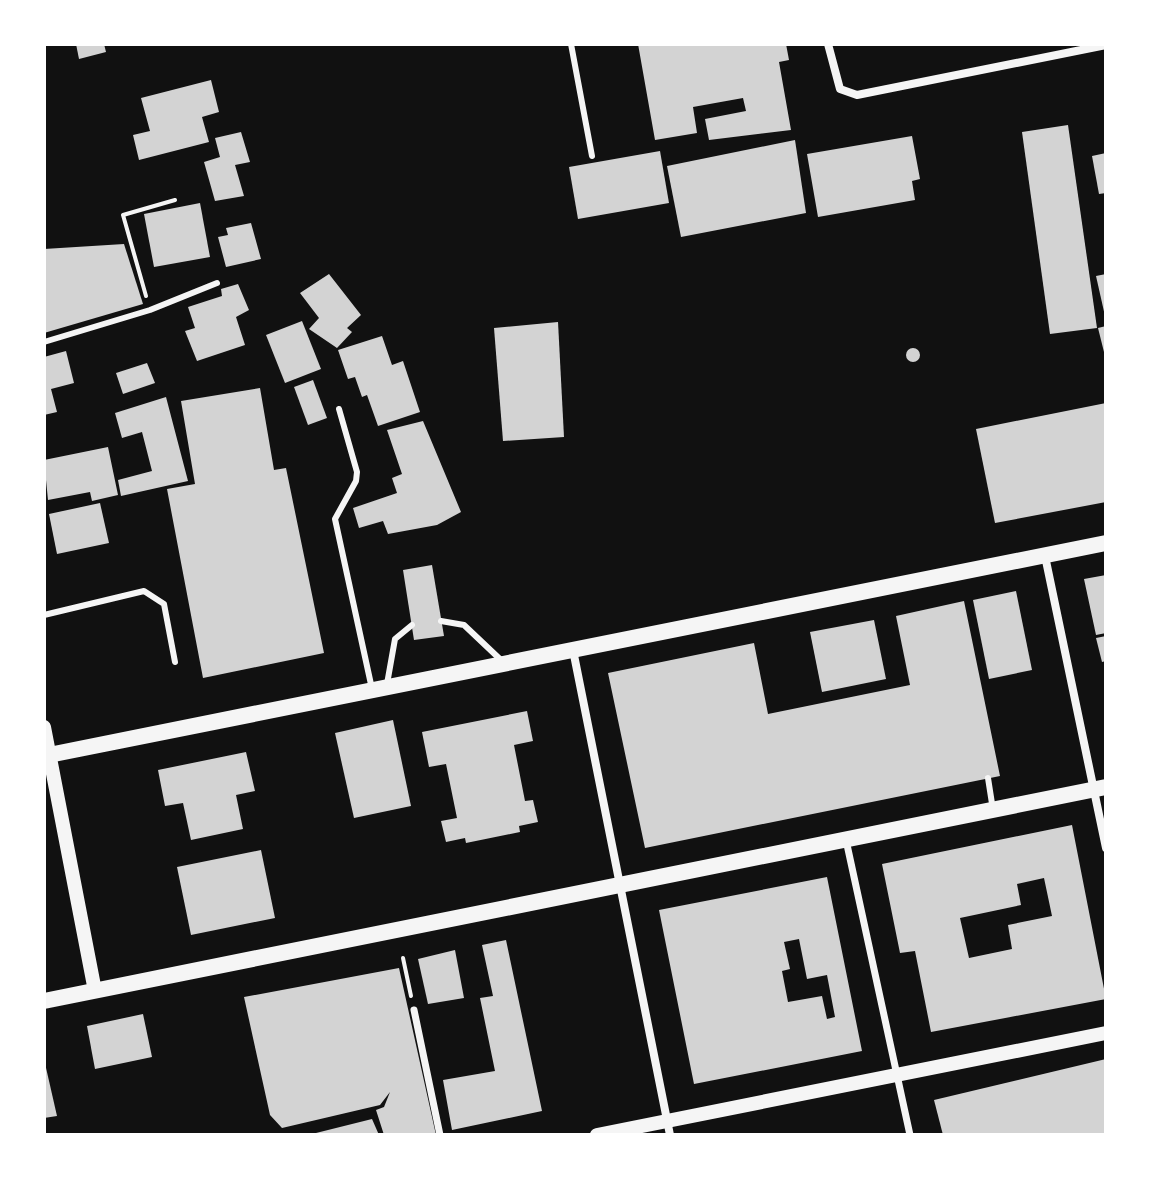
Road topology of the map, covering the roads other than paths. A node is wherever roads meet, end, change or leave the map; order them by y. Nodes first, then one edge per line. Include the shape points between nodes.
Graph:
1 (571, 44) edge
2 (828, 44) edge
3 (1106, 45) edge
4 (592, 156) dead end
5 (217, 283) dead end
6 (44, 342) edge
7 (339, 409) dead end
8 (1106, 543) edge
9 (1045, 555) junction
10 (44, 615) edge
11 (441, 621) dead end
12 (412, 625) dead end
13 (573, 650) junction
14 (175, 662) dead end
15 (504, 664) junction
16 (380, 689) junction
17 (44, 727) edge
18 (47, 755) edge
19 (988, 778) dead end
20 (1100, 788) edge
21 (994, 810) junction
22 (846, 840) junction
23 (1106, 848) edge
24 (620, 886) junction
25 (95, 991) junction
26 (44, 1001) edge
27 (414, 1010) road end
28 (1106, 1033) edge
29 (896, 1075) junction
30 (669, 1128) edge
31 (440, 1135) edge
32 (597, 1135) edge
33 (910, 1135) edge

1 - 4 lane
2 - 3 street via 836,84 844,93 857,95
5 - 6 lane
7 - 16 lane via 357,472 335,519
8 - 9 main road
9 - 13 main road
9 - 20 street
10 - 14 lane via 144,591 164,604
11 - 15 lane via 464,625
12 - 16 lane via 395,639
13 - 15 main road
13 - 24 street
15 - 16 main road
16 - 18 main road
17 - 18 street
18 - 25 street
19 - 21 lane
20 - 21 main road
20 - 23 street
21 - 22 main road
22 - 24 main road
22 - 29 street
24 - 25 main road
24 - 30 street
25 - 26 main road
27 - 31 street
28 - 29 street
29 - 30 street
29 - 33 street
30 - 32 street

